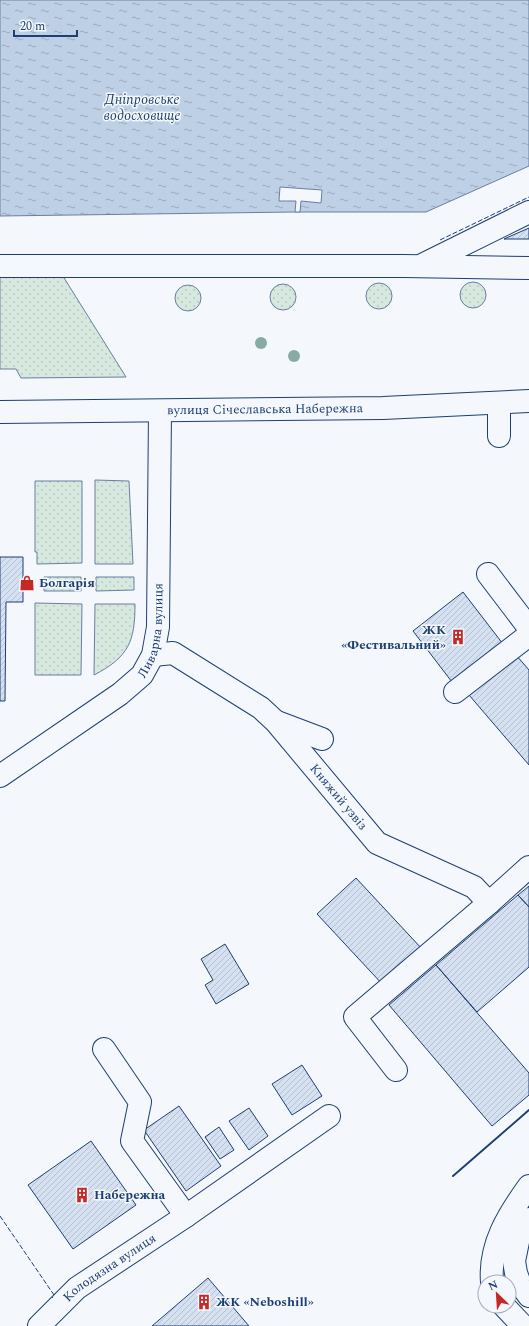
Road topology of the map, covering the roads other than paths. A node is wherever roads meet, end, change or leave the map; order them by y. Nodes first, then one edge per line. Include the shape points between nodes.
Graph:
1 (529, 212) edge
2 (0, 266) edge
3 (420, 266) junction
4 (529, 268) edge
5 (529, 401) edge
6 (499, 403) junction
7 (160, 411) junction
8 (0, 412) edge
9 (500, 436) dead end
10 (488, 574) dead end
11 (529, 628) edge
12 (529, 635) edge
13 (153, 655) junction
14 (455, 692) dead end
15 (276, 722) junction
16 (322, 739) dead end
17 (0, 776) edge
18 (529, 867) edge
19 (489, 903) junction
20 (104, 1049) dead end
21 (396, 1070) dead end
22 (329, 1116) dead end
23 (529, 1186) edge
24 (186, 1216) junction
25 (529, 1219) edge
26 (491, 1274) edge
27 (529, 1296) edge
28 (512, 1314) edge
29 (39, 1326) edge
30 (523, 1326) edge

1 - 3 street
2 - 3 street
3 - 4 street
5 - 6 street, вулиця Січеславська Набережна
6 - 7 street, вулиця Січеславська Набережна via 383,408
6 - 9 street
7 - 8 street, вулиця Січеславська Набережна
7 - 13 street, Ливарна вулиця via 158,627
10 - 11 street
12 - 14 street
13 - 15 street, Княжий узвіз via 173,653 261,708
13 - 17 street, Ливарна вулиця via 142,675 120,694
15 - 16 street
15 - 19 street, Княжий узвіз via 377,843 474,887
18 - 19 street
19 - 21 street via 355,1017
20 - 24 street via 140,1102 132,1141
22 - 24 street, Колодязна вулиця
23 - 26 street via 501,1230
24 - 29 street, Колодязна вулиця via 77,1288
25 - 27 street via 520,1232 514,1261 520,1284
28 - 30 street

